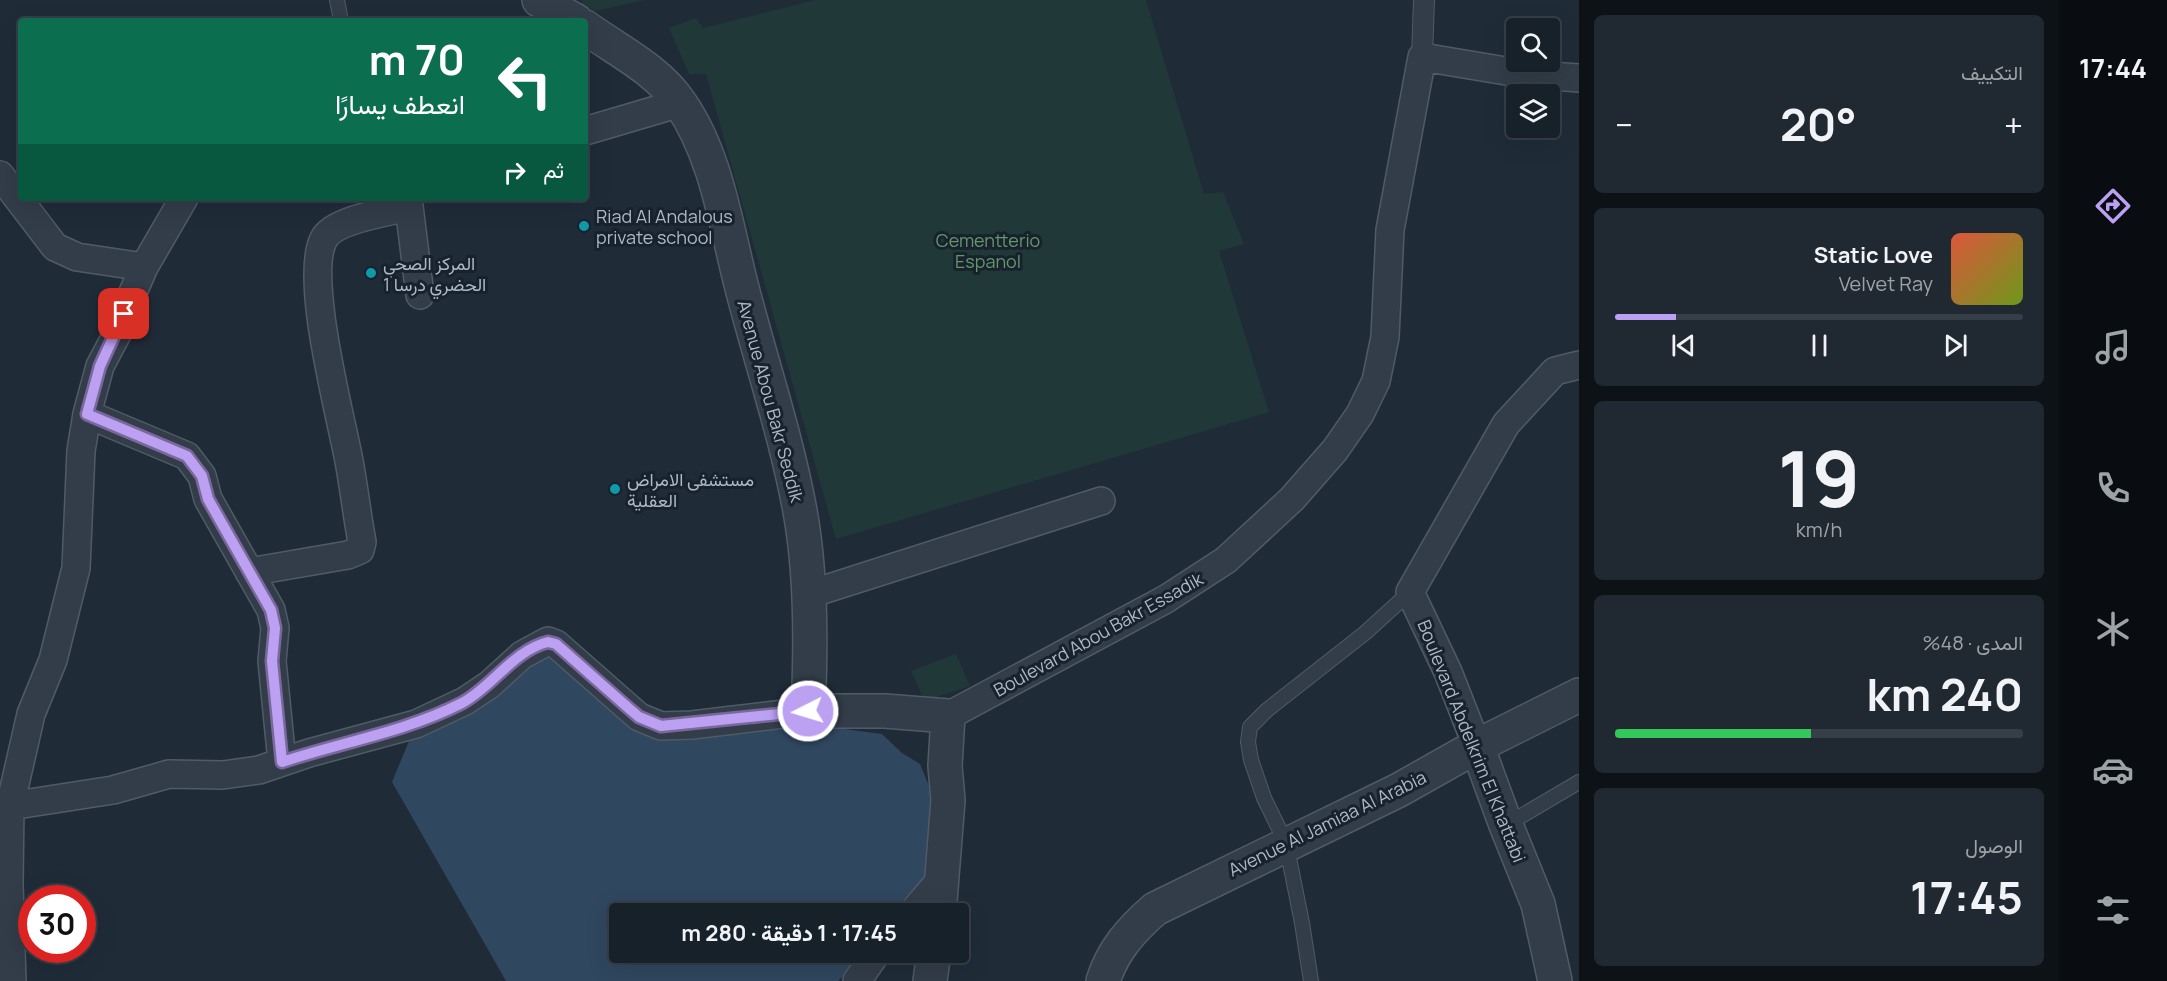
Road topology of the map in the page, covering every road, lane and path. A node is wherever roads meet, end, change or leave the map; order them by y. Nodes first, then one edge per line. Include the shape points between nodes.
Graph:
1 (337, 0) edge
2 (539, 0) edge
3 (1424, 0) edge
4 (577, 17) edge
5 (340, 18) edge
6 (588, 25) edge
7 (1422, 57) junction
8 (1579, 78) edge
9 (680, 103) junction
10 (588, 130) edge
11 (0, 175) edge
12 (18, 199) edge
13 (20, 201) edge
14 (182, 201) edge
15 (408, 203) edge
16 (144, 267) junction
17 (420, 295) dead end
18 (1579, 365) edge
19 (87, 414) junction
20 (1101, 501) dead end
21 (249, 572) junction
22 (1410, 592) junction
23 (807, 595) junction
24 (1579, 695) edge
25 (808, 711) junction
26 (948, 716) junction
27 (1477, 746) junction
28 (282, 762) junction
29 (1579, 782) edge
30 (5, 811) edge
31 (1506, 825) junction
32 (1286, 843) junction
33 (944, 876) junction
34 (921, 903) edge
35 (940, 903) edge
36 (869, 963) edge
37 (932, 963) edge
38 (12, 981) edge
39 (857, 981) edge
40 (930, 981) edge
41 (1102, 981) edge
42 (1311, 981) edge
43 (1555, 981) edge

1 - 5 lane
2 - 4 street, Avenue Abou Bakr Seddik
3 - 7 street
6 - 9 street, Avenue Abou Bakr Seddik via 659,78
7 - 8 street via 1524,74
7 - 26 street, Boulevard Abou Bakr Essadik via 1390,230 1385,337 1377,381 1335,450 1292,499 1226,560 1166,599
9 - 10 street
9 - 23 street, Avenue Abou Bakr Seddik via 700,141 723,210 789,454 801,515
11 - 12 street
13 - 16 street via 55,248 77,257
14 - 16 street
15 - 17 street
15 - 21 street via 332,230 320,246 320,303 349,460 360,550
16 - 19 street via 100,366
18 - 22 street via 1555,371 1522,404 1491,447
19 - 21 street via 187,456 202,476 208,499
19 - 30 street via 81,451 76,568 53,660 31,714
20 - 23 street
21 - 28 street via 271,610 275,628 272,661
22 - 27 street, Boulevard Abdelkrim El Khattabi
22 - 32 lane via 1250,727 1251,760
23 - 25 street, Avenue Abou Bakr Seddik
24 - 27 street, Avenue Al Jamiaa Al Arabia
25 - 26 street
25 - 28 street via 661,726 639,717 556,644 548,642 522,655 489,685 439,714
26 - 33 street
27 - 31 street, Boulevard Abdelkrim El Khattabi
27 - 32 street, Avenue Al Jamiaa Al Arabia via 1399,790
28 - 30 street via 260,770 223,775 169,774 113,790
29 - 31 lane
30 - 38 street
31 - 43 street, Boulevard Abdelkrim El Khattabi via 1539,904
32 - 41 street, Avenue Al Jamiaa Al Arabia via 1155,909 1129,932 1109,962
32 - 42 lane
33 - 34 street
33 - 35 street
36 - 39 street
37 - 40 street

